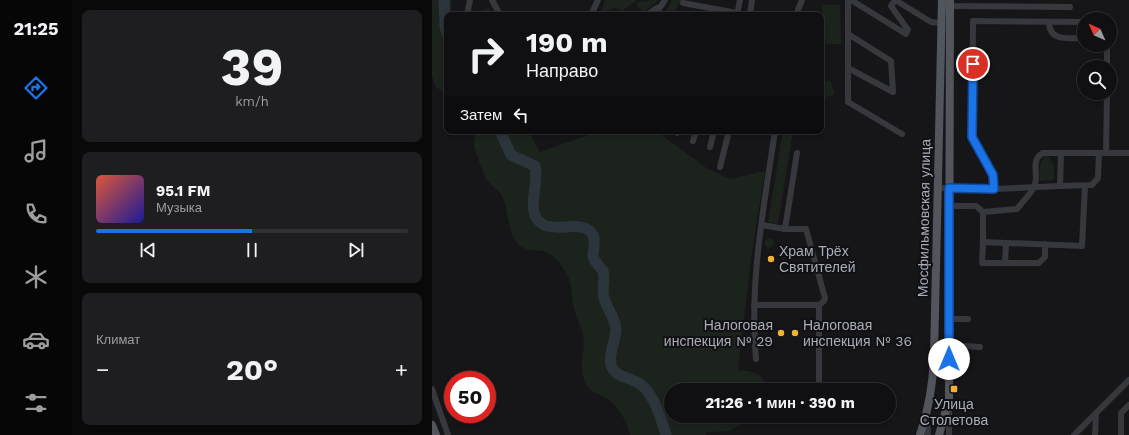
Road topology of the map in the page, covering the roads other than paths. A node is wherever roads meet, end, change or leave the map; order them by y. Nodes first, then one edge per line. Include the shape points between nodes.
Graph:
1 (470, 0) edge
2 (492, 0) edge
3 (598, 0) edge
4 (740, 0) edge
5 (752, 0) edge
6 (802, 0) edge
7 (849, 0) edge
8 (895, 0) edge
9 (1016, 0) edge
10 (664, 2) edge
11 (683, 3) dead end
12 (942, 3) edge
13 (950, 3) edge
14 (1013, 6) junction
15 (1070, 7) dead end
16 (468, 12) edge
17 (498, 12) edge
18 (592, 12) edge
19 (651, 12) edge
20 (657, 12) edge
21 (727, 12) edge
22 (737, 12) edge
23 (750, 12) edge
24 (797, 12) edge
25 (1049, 22) junction
26 (1077, 22) edge
27 (941, 23) junction
28 (848, 34) junction
29 (1077, 38) edge
30 (848, 68) junction
31 (1107, 100) edge
32 (695, 134) edge
33 (713, 134) edge
34 (728, 134) edge
35 (775, 134) edge
36 (902, 134) dead end
37 (693, 140) dead end
38 (710, 147) dead end
39 (797, 153) dead end
40 (1061, 153) junction
41 (1098, 153) junction
42 (1106, 153) junction
43 (1129, 154) edge
44 (720, 167) dead end
45 (1035, 186) junction
46 (1060, 186) junction
47 (1085, 186) junction
48 (938, 188) junction
49 (949, 188) junction
50 (994, 189) junction
51 (949, 206) junction
52 (983, 212) junction
53 (762, 225) junction
54 (785, 229) junction
55 (937, 240) junction
56 (949, 240) junction
57 (983, 242) junction
58 (1006, 243) junction
59 (1045, 244) junction
60 (1005, 263) junction
61 (754, 305) junction
62 (819, 305) junction
63 (949, 319) junction
64 (968, 319) dead end
65 (949, 345) junction
66 (980, 347) dead end
67 (756, 358) dead end
68 (1129, 380) edge
69 (819, 383) edge
70 (432, 389) edge
71 (949, 399) junction
72 (1129, 405) edge
73 (927, 414) junction
74 (1096, 414) junction
75 (432, 425) edge
76 (436, 435) edge
77 (448, 435) edge
78 (920, 435) edge
79 (928, 435) edge
80 (939, 435) edge
81 (949, 435) edge
82 (1074, 435) edge
83 (1095, 435) edge
84 (1121, 435) edge

1 - 16 street
2 - 17 street
3 - 18 street
4 - 22 street
5 - 23 street
6 - 24 street
7 - 8 street via 906,34 908,30 891,6
7 - 28 street
8 - 27 street via 932,22
9 - 14 street
10 - 19 street
10 - 20 street
11 - 21 street
12 - 13 street
12 - 27 main road, Мосфильмовская улица
13 - 14 street
13 - 49 main road, Мосфильмовская улица
14 - 15 street
25 - 26 street
25 - 29 street via 1051,32 1057,37
25 - 50 street via 973,21 972,137 993,175
27 - 48 main road, Мосфильмовская улица
28 - 30 street
28 - 30 street via 891,60 893,92
30 - 36 street via 848,102
31 - 42 street
32 - 37 street
33 - 38 street
34 - 44 street
35 - 53 street
39 - 54 street
40 - 41 street
40 - 45 street via 1043,153 1038,157
40 - 46 street
41 - 42 street
41 - 47 street via 1098,178 1092,185
42 - 43 street
45 - 46 street
45 - 50 street
45 - 52 street via 1017,209
46 - 47 street
47 - 59 street via 1082,246
48 - 49 street
48 - 55 main road, Мосфильмовская улица
49 - 50 street
49 - 51 main road, Мосфильмовская улица
51 - 52 street via 976,206
51 - 56 main road, Мосфильмовская улица
52 - 57 street
53 - 54 street
53 - 61 street
54 - 62 street via 806,229 825,298
55 - 56 street via 943,234
55 - 73 main road, Мосфильмовская улица via 933,383
56 - 63 main road, Мосфильмовская улица
57 - 58 street
57 - 60 street via 982,263
58 - 59 street
58 - 60 street
59 - 60 street via 1045,257 1040,263
61 - 62 street
61 - 67 street
62 - 69 street
63 - 64 street
63 - 65 main road, Мосфильмовская улица
65 - 66 street
65 - 71 main road, Мосфильмовская улица
68 - 74 street
70 - 77 street
71 - 80 main road
71 - 81 street, Мосфильмовская улица
72 - 84 street via 1121,413
73 - 78 main road
73 - 79 street, Мосфильмовская улица
74 - 82 street
74 - 83 street
75 - 76 main road

